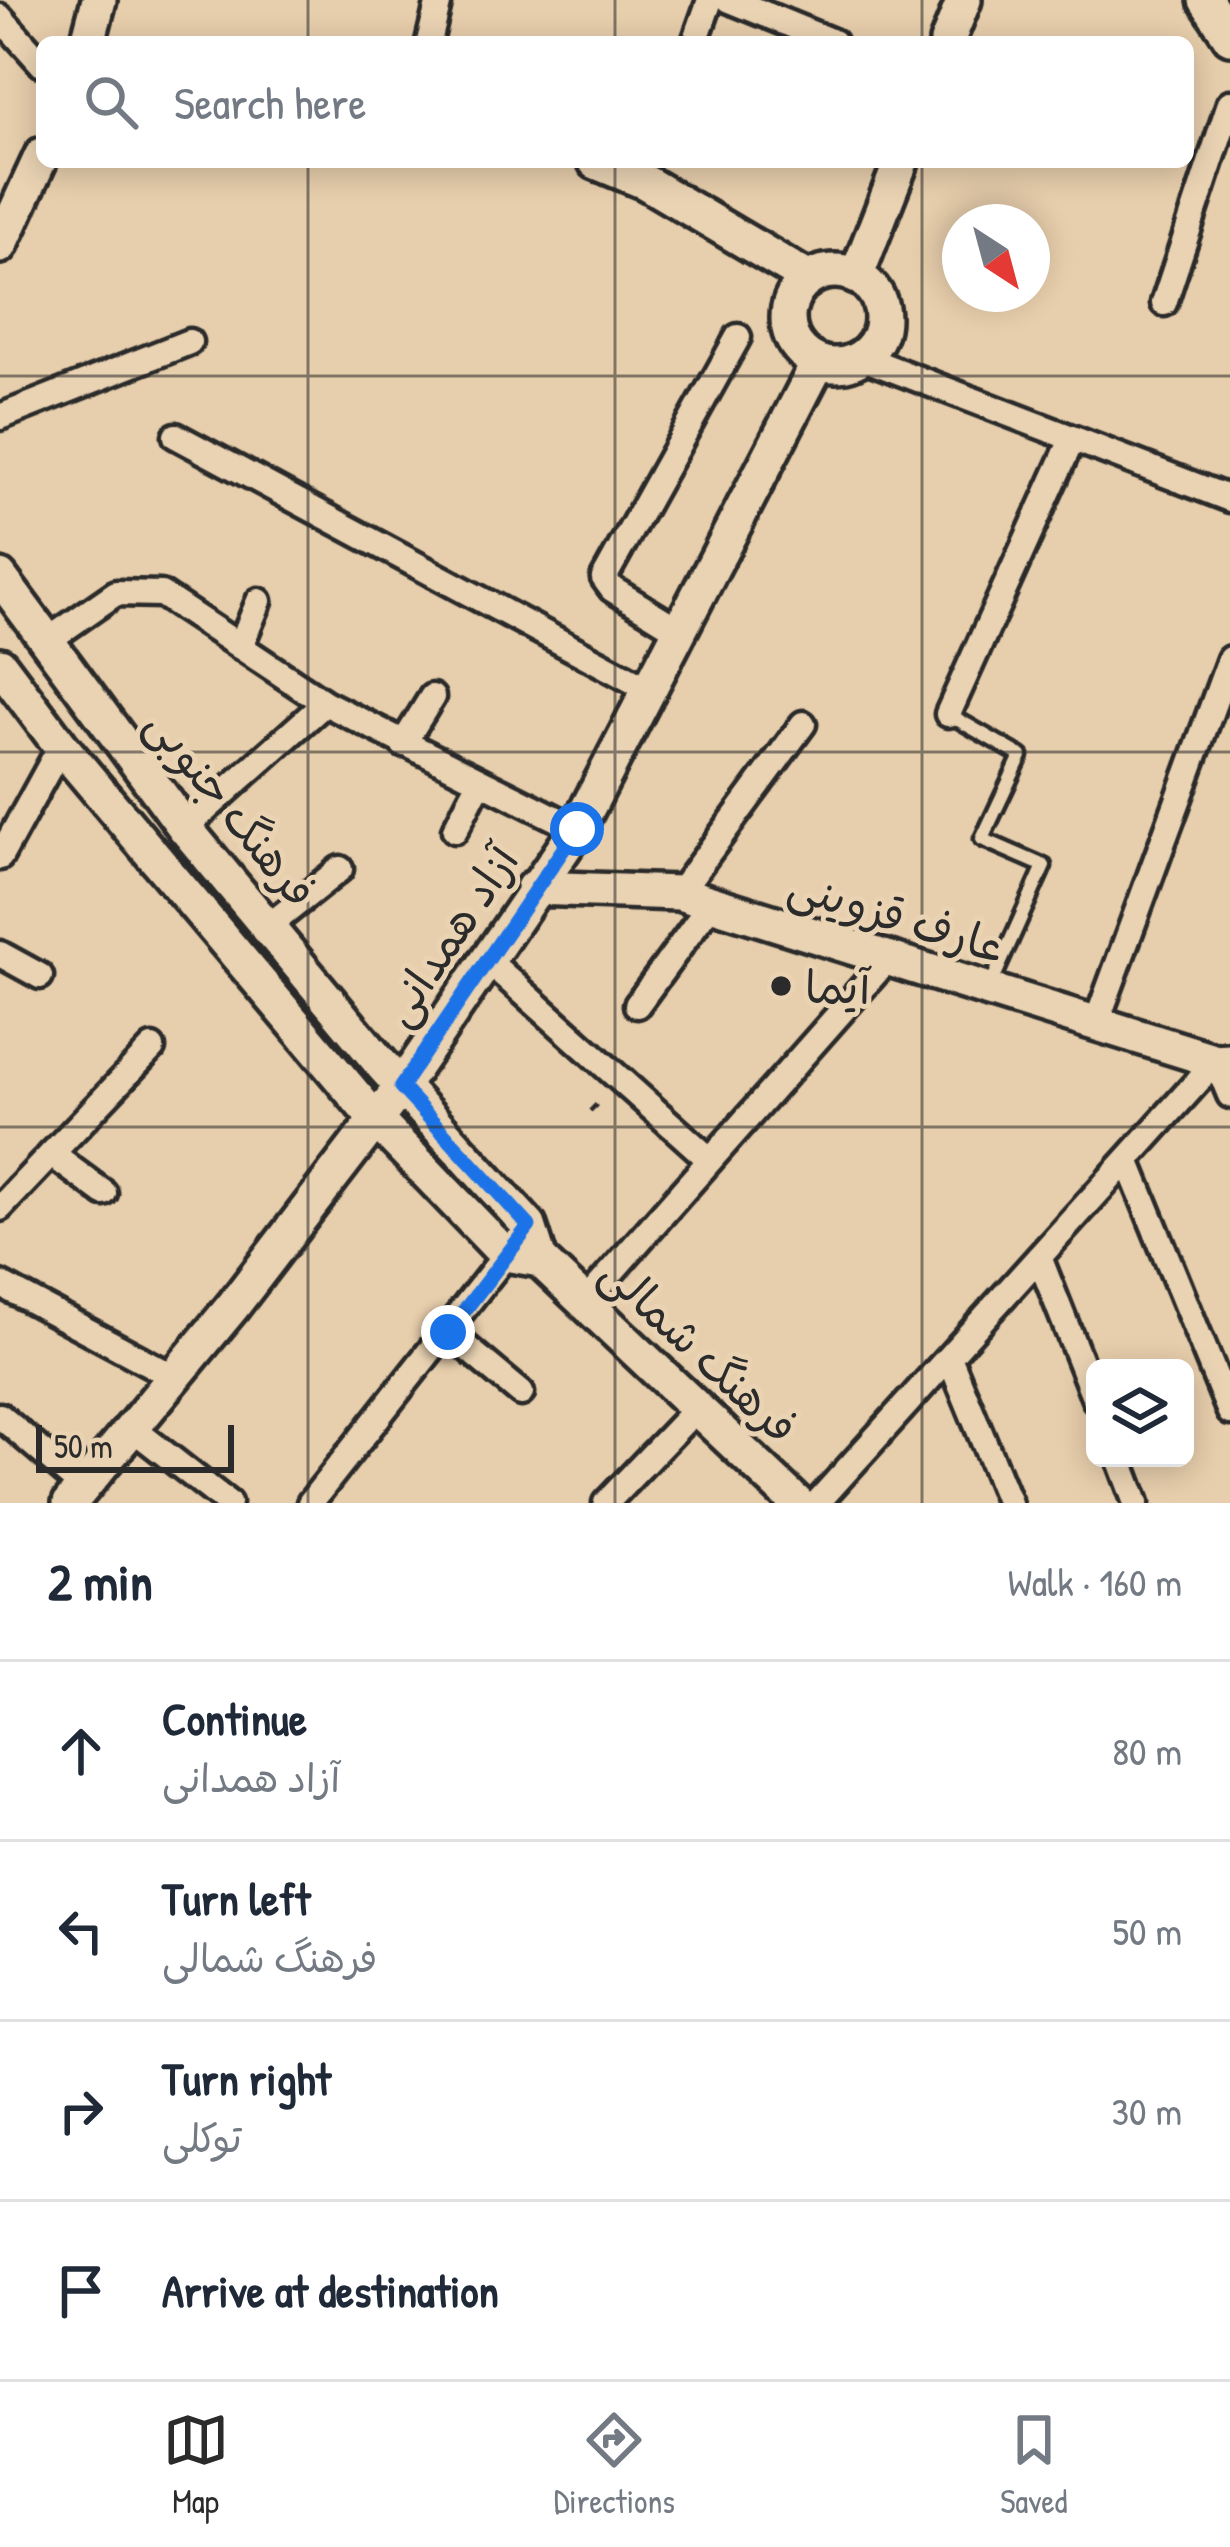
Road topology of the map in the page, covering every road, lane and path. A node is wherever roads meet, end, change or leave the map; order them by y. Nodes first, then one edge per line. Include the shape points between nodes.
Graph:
1 (99, 0) edge
2 (440, 0) edge
3 (710, 0) edge
4 (730, 0) edge
5 (964, 0) edge
6 (1205, 0) edge
7 (0, 17) edge
8 (90, 36) edge
9 (431, 36) edge
10 (697, 36) edge
11 (818, 36) edge
12 (949, 36) edge
13 (1230, 38) edge
14 (36, 57) edge
15 (1230, 103) edge
16 (36, 168) edge
17 (899, 168) edge
18 (649, 172) edge
19 (0, 246) edge
20 (856, 277) junction
21 (809, 279) junction
22 (1164, 302) dead end
23 (737, 337) dead end
24 (189, 342) dead end
25 (861, 357) junction
26 (818, 362) junction
27 (0, 417) edge
28 (176, 436) dead end
29 (1071, 442) junction
30 (1230, 499) edge
31 (0, 577) edge
32 (259, 602) dead end
33 (679, 629) junction
34 (47, 641) junction
35 (240, 647) junction
36 (1230, 659) edge
37 (0, 665) edge
38 (650, 690) junction
39 (432, 697) dead end
40 (325, 703) junction
41 (948, 714) joint
42 (802, 724) dead end
43 (403, 744) junction
44 (61, 746) junction
45 (479, 783) junction
46 (184, 828) junction
47 (577, 829) junction
48 (455, 830) dead end
49 (0, 857) edge
50 (340, 869) dead end
51 (533, 888) junction
52 (694, 899) junction
53 (270, 925) junction
54 (0, 954) edge
55 (486, 959) junction
56 (885, 962) junction
57 (40, 976) dead end
58 (988, 991) junction
59 (637, 1005) dead end
60 (1097, 1021) junction
61 (152, 1048) dead end
62 (1223, 1060) edge
63 (401, 1087) junction
64 (1230, 1095) edge
65 (375, 1119) junction
66 (51, 1154) junction
67 (710, 1160) junction
68 (1126, 1160) junction
69 (104, 1193) dead end
70 (0, 1208) edge
71 (529, 1226) junction
72 (505, 1254) junction
73 (1039, 1257) junction
74 (541, 1260) junction
75 (0, 1284) edge
76 (585, 1302) junction
77 (448, 1332) junction
78 (949, 1357) junction
79 (1086, 1376) edge
80 (174, 1377) junction
81 (521, 1393) dead end
82 (697, 1408) junction
83 (1230, 1412) edge
84 (0, 1416) edge
85 (132, 1428) junction
86 (1122, 1467) edge
87 (76, 1495) edge
88 (228, 1503) edge
89 (310, 1503) edge
90 (606, 1503) edge
91 (797, 1503) edge
92 (817, 1503) edge
93 (1010, 1503) edge
94 (1136, 1503) edge

1 - 8 street
2 - 9 street
3 - 10 street
4 - 11 street
5 - 12 street
6 - 13 street
7 - 14 street
15 - 22 street
16 - 19 street
17 - 20 street
18 - 21 street
20 - 21 street via 832,272
20 - 25 street via 881,315
21 - 26 street via 788,316 795,344
23 - 33 street via 604,578
24 - 27 street
25 - 26 street
25 - 29 street
26 - 33 street, آزاد همدانی
28 - 38 street
29 - 30 street
29 - 41 street
31 - 34 street, فرهنگ جنوبی
32 - 35 street
33 - 38 street, آزاد همدانی
34 - 35 street via 116,593 161,594
34 - 46 street, فرهنگ جنوبی
35 - 40 street
36 - 60 street
37 - 44 street, فرهنگ جنوبی
38 - 47 street, آزاد همدانی
39 - 43 street
40 - 43 street
40 - 46 street
41 - 58 lane via 1022,756 982,839 1044,866
42 - 52 street
43 - 45 street
44 - 49 street
44 - 65 street, فرهنگ جنوبی
45 - 47 street
45 - 48 street
46 - 53 street, فرهنگ جنوبی
47 - 51 street, آزاد همدانی
50 - 53 street
51 - 52 street, عارف قزوینی
51 - 55 street, آزاد همدانی
52 - 56 street, عارف قزوینی
52 - 59 street
53 - 63 street, فرهنگ جنوبی
54 - 57 street
55 - 63 street, آزاد همدانی
55 - 67 street
56 - 58 street, عارف قزوینی
56 - 67 street
58 - 60 street, عارف قزوینی
60 - 62 street, عارف قزوینی
61 - 66 street
62 - 64 street
62 - 68 street
63 - 65 street, آزاد همدانی
63 - 71 street, فرهنگ شمالی
65 - 72 street
65 - 80 street, آزاد همدانی
66 - 69 street
66 - 70 street
67 - 76 street
68 - 73 street
68 - 83 street
71 - 72 street
71 - 74 street, فرهنگ شمالی
72 - 74 street, فرهنگ شمالی
72 - 77 street
73 - 78 street
73 - 79 street
74 - 76 street, فرهنگ شمالی
75 - 80 street
76 - 82 street, فرهنگ شمالی
77 - 81 street
77 - 89 street
78 - 92 street
78 - 93 street
80 - 85 street, آزاد همدانی
82 - 90 street
82 - 91 street, فرهنگ شمالی
84 - 87 street
85 - 87 street, آزاد همدانی
85 - 88 street
86 - 94 street

